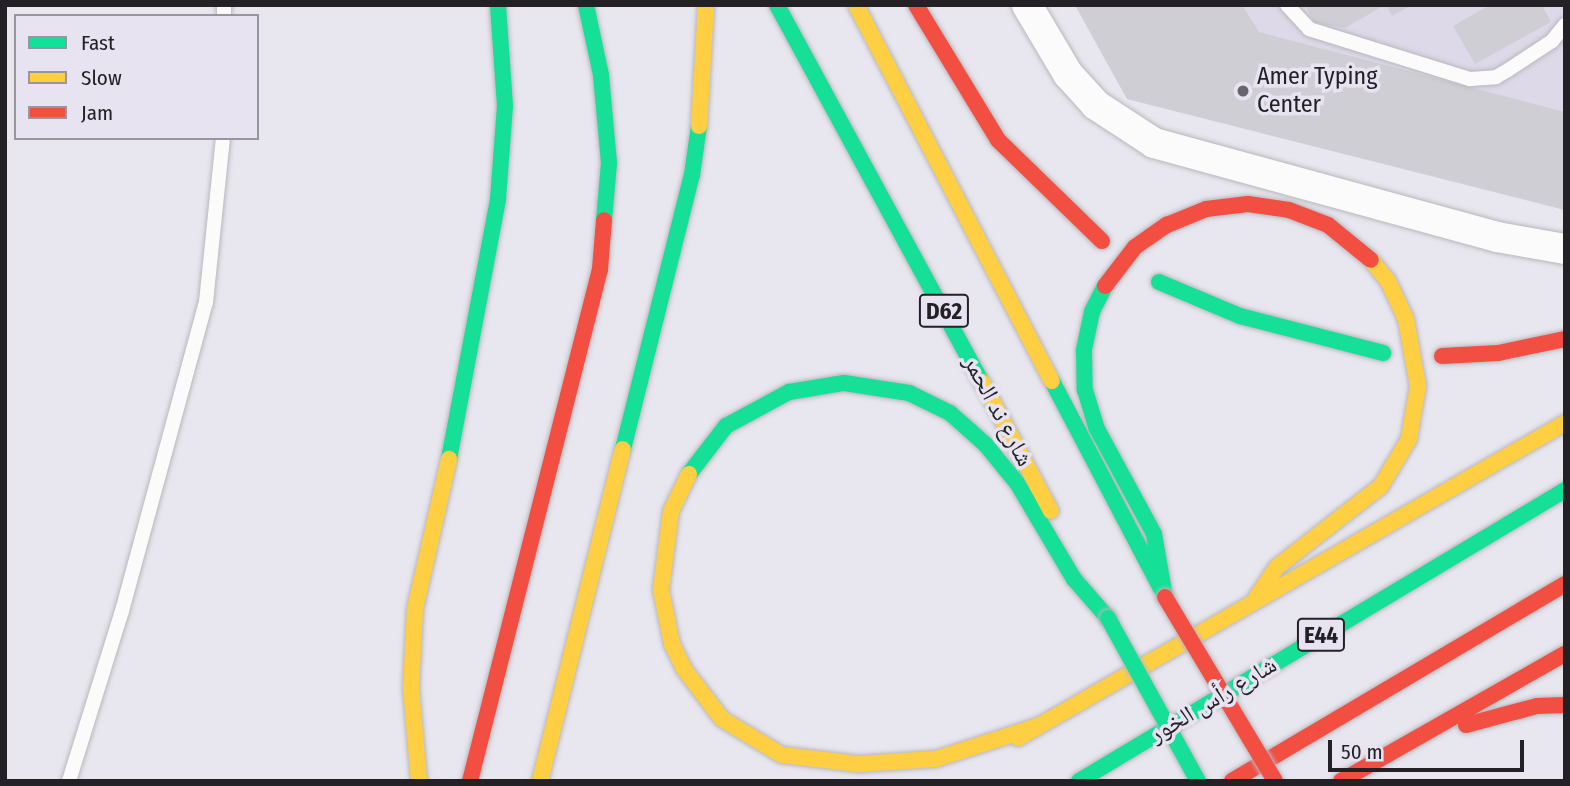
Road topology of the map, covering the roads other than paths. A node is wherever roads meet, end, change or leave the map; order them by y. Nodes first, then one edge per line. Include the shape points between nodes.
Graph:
1 (498, 5) edge
2 (586, 5) edge
3 (706, 5) edge
4 (777, 5) edge
5 (856, 5) edge
6 (916, 5) edge
7 (1027, 5) edge
8 (1287, 5) edge
9 (1565, 25) edge
10 (223, 140) edge
11 (1102, 241) dead end
12 (1565, 249) edge
13 (1159, 282) dead end
14 (1565, 339) edge
15 (1383, 353) dead end
16 (1442, 356) dead end
17 (1565, 423) edge
18 (1565, 490) edge
19 (1565, 584) edge
20 (1165, 597) junction
21 (1256, 598) junction
22 (1108, 618) junction
23 (1565, 654) edge
24 (1565, 705) edge
25 (1038, 726) junction
26 (1391, 750) junction
27 (970, 767) dead end
28 (69, 781) edge
29 (419, 781) edge
30 (470, 781) edge
31 (540, 781) edge
32 (1079, 781) edge
33 (1198, 781) edge
34 (1232, 781) edge
35 (1275, 781) edge
36 (1341, 781) edge

1 - 29 main road via 505,106 491,245 415,609 411,688
2 - 30 main road via 600,75 609,208 588,328
3 - 31 main road via 701,110 692,175
4 - 22 main road, شارع ند الحمر / D62 via 831,97
5 - 20 main road, D62
6 - 11 main road via 998,141
7 - 12 street via 1068,74 1096,104 1154,143 1497,237
8 - 9 lane via 1309,29 1470,79 1496,77 1552,41
10 - 28 lane via 206,302 122,611
13 - 15 main road via 1240,316
14 - 16 main road via 1498,353
17 - 21 main road
18 - 32 main road, شارع رأس الخور / E44
19 - 34 main road
20 - 21 main road via 1154,534 1096,428 1085,390 1084,351 1092,312 1110,277 1135,247 1193,214 1248,204 1289,210 1328,225 1362,249 1388,281 1406,319 1418,386 1409,439 1381,486 1277,567
20 - 35 main road, D62, bridge
21 - 25 main road
22 - 25 main road via 1074,579 1017,483 985,444 950,413 909,393 844,383 789,392 726,426 694,464 671,511 661,590 672,644 684,669 722,719 782,755 859,764 936,759
22 - 33 main road, شارع ند الحمر / D62, bridge
23 - 26 main road
24 - 26 main road via 1524,710
25 - 27 main road
26 - 36 main road

